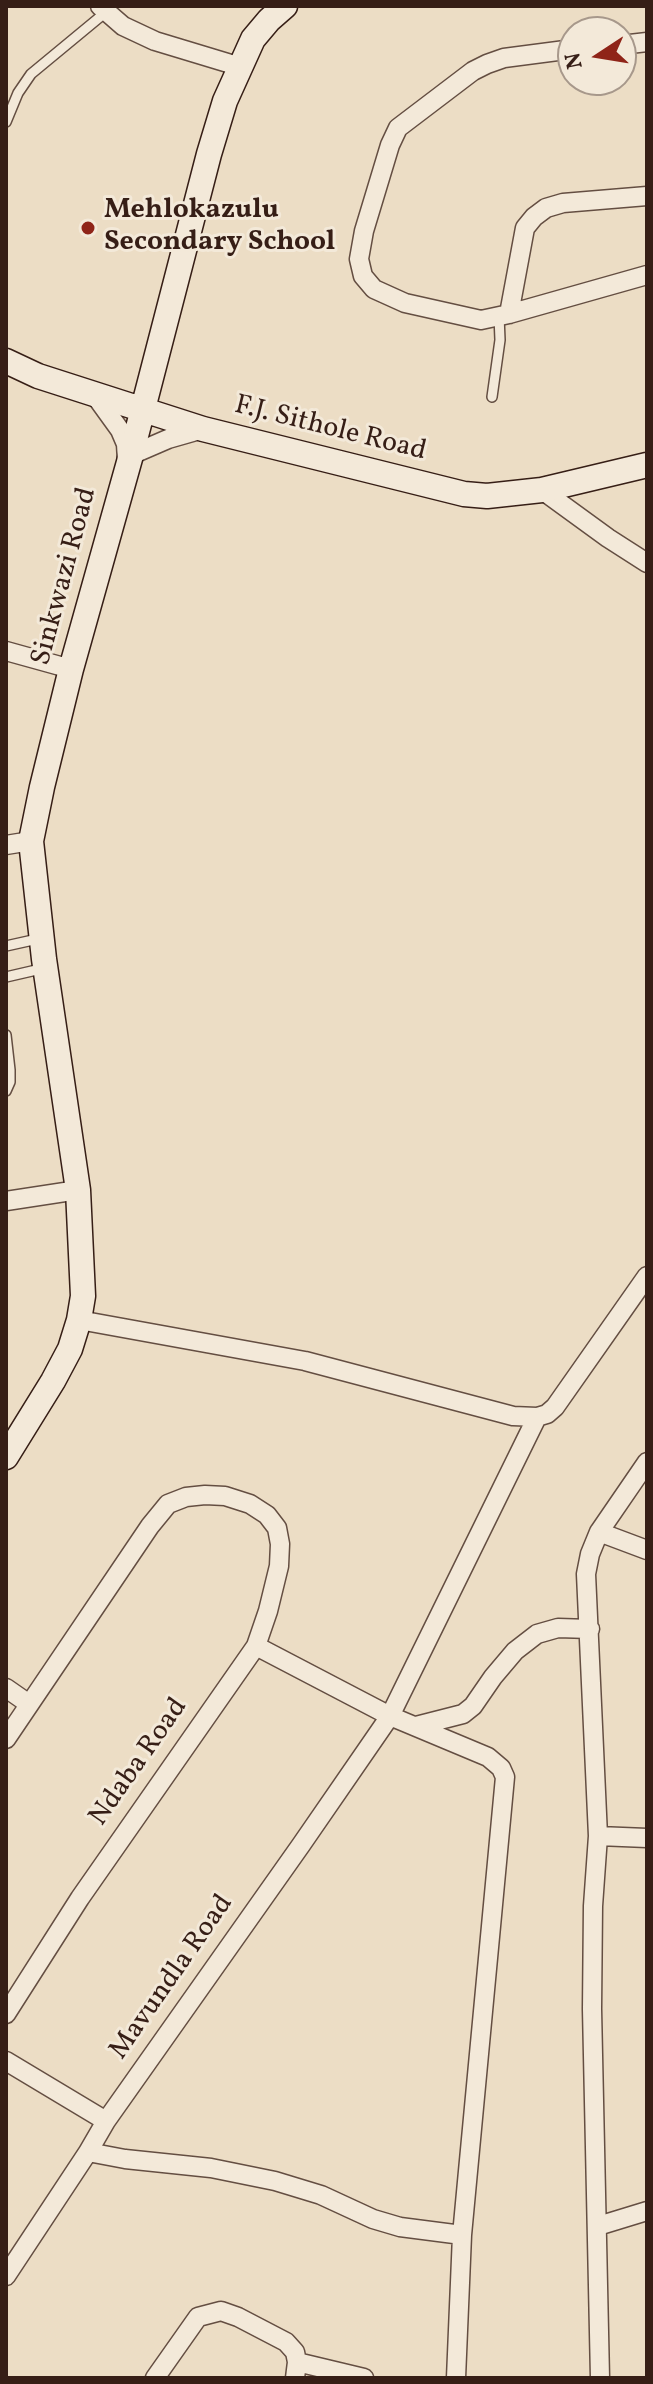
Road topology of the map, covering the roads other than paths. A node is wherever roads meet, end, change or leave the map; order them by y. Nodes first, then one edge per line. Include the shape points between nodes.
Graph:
1 (285, 6) edge
2 (103, 9) edge
3 (557, 51) edge
4 (241, 67) junction
5 (6, 122) edge
6 (647, 196) edge
7 (647, 275) edge
8 (504, 315) junction
9 (6, 361) edge
10 (94, 394) junction
11 (492, 397) dead end
12 (142, 411) junction
13 (203, 429) junction
14 (129, 461) junction
15 (647, 465) edge
16 (542, 490) junction
17 (647, 563) edge
18 (6, 651) edge
19 (71, 669) junction
20 (31, 841) junction
21 (6, 845) edge
22 (42, 938) junction
23 (6, 946) edge
24 (45, 968) junction
25 (6, 977) edge
26 (6, 1035) edge
27 (6, 1091) edge
28 (78, 1190) junction
29 (6, 1201) edge
30 (647, 1276) edge
31 (79, 1320) junction
32 (537, 1417) junction
33 (6, 1457) edge
34 (647, 1462) edge
35 (599, 1532) junction
36 (647, 1550) edge
37 (590, 1629) junction
38 (256, 1646) junction
39 (6, 1688) edge
40 (29, 1704) junction
41 (390, 1716) junction
42 (416, 1726) junction
43 (6, 1739) edge
44 (598, 1836) junction
45 (647, 1838) edge
46 (6, 2014) edge
47 (6, 2061) edge
48 (106, 2121) junction
49 (88, 2152) junction
50 (647, 2211) edge
51 (598, 2226) junction
52 (462, 2235) junction
53 (6, 2276) edge
54 (296, 2370) edge
55 (155, 2378) edge
56 (364, 2378) edge
57 (456, 2378) edge
58 (600, 2378) edge

1 - 4 street, Sinkwazi Road via 253,39
2 - 4 street via 155,41
2 - 5 lane via 31,74
3 - 8 street via 487,64 398,128 364,231 359,259 363,276 374,289 405,303 481,320
4 - 12 street, Sinkwazi Road via 209,154
6 - 8 street via 563,203 534,217 525,228
7 - 8 street
8 - 11 lane
9 - 10 street, F.J. Sithole Road
10 - 12 street, F.J. Sithole Road
10 - 14 street via 120,430
12 - 13 street, F.J. Sithole Road
12 - 14 street, Sinkwazi Road
13 - 14 street via 168,439
13 - 16 street, F.J. Sithole Road via 464,494
14 - 19 street, Sinkwazi Road
15 - 16 street, F.J. Sithole Road
16 - 17 street
18 - 19 street
19 - 20 street, Sinkwazi Road
20 - 21 street
20 - 22 street, Sinkwazi Road
22 - 23 lane
22 - 24 street, Sinkwazi Road
24 - 25 lane
24 - 28 street, Sinkwazi Road
26 - 27 lane
28 - 29 street
28 - 31 street, Sinkwazi Road via 83,1296
30 - 32 street via 555,1407
31 - 32 street via 305,1361 513,1416
31 - 33 street, Sinkwazi Road via 53,1381
32 - 41 street, Mavundla Road
34 - 35 street
35 - 36 street
35 - 37 street via 586,1574
37 - 42 street via 558,1628 537,1634 515,1651 463,1714
37 - 44 street
38 - 40 street, Ndaba Road via 279,1566 277,1528 250,1504 225,1496 186,1497 168,1504 150,1526
38 - 41 street
38 - 46 street, Ndaba Road
39 - 40 street
40 - 43 street
41 - 42 street
41 - 48 street, Mavundla Road
42 - 52 street via 488,1757 505,1777
44 - 45 street
44 - 51 street via 592,2009
47 - 48 street
48 - 49 street, Mavundla Road
49 - 52 street via 275,2181 400,2227
49 - 53 street, Mavundla Road
50 - 51 street
51 - 58 street
52 - 57 street
54 - 55 street via 295,2352 286,2342 221,2311 198,2317
54 - 56 street

